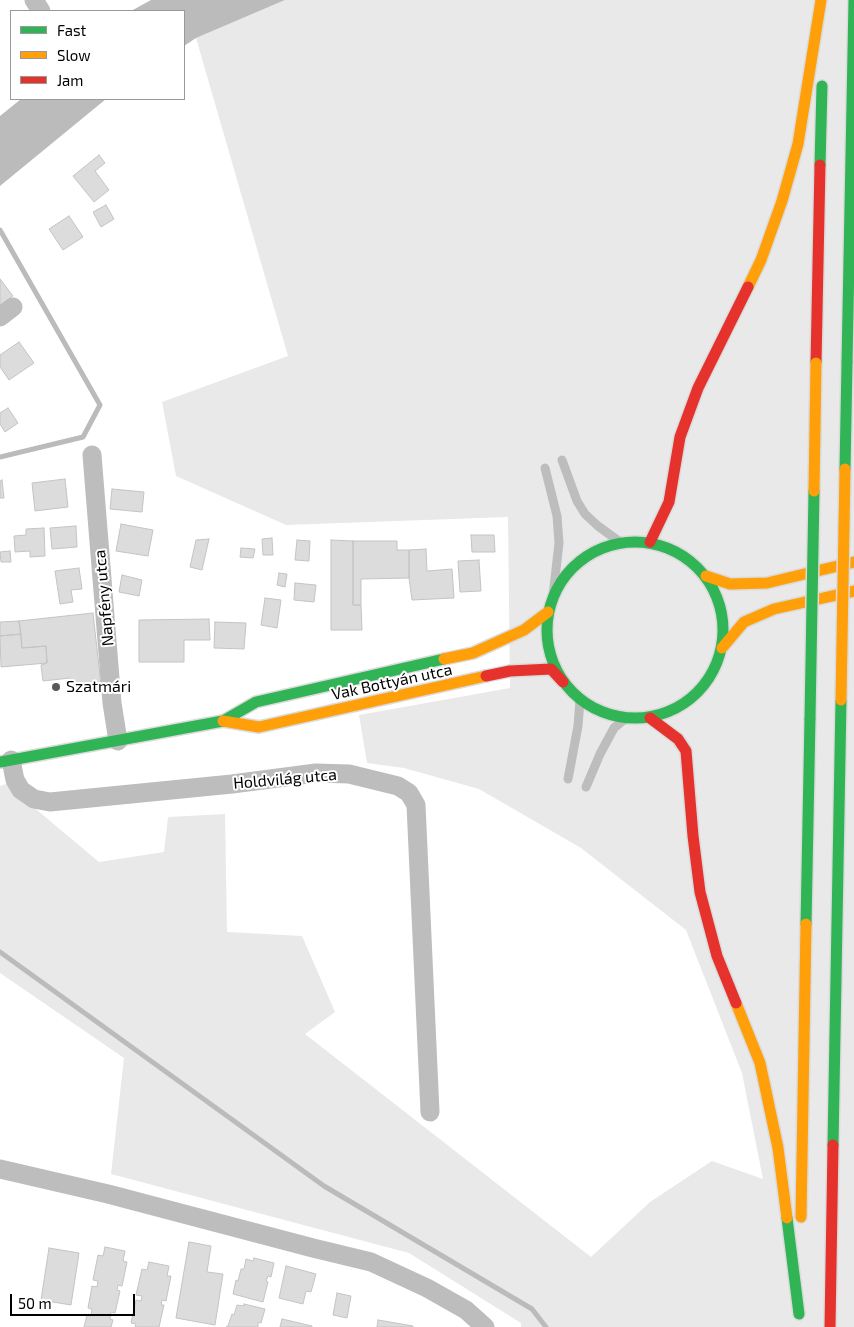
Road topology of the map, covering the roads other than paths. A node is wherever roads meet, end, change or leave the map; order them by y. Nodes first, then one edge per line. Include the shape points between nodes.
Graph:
1 (822, 0) edge
2 (854, 0) edge
3 (92, 455) dead end
4 (562, 460) dead end
5 (545, 468) dead end
6 (620, 542) junction
7 (650, 542) junction
8 (854, 562) edge
9 (706, 576) junction
10 (854, 591) edge
11 (553, 596) junction
12 (548, 612) junction
13 (722, 648) junction
14 (563, 682) junction
15 (580, 700) junction
16 (841, 700) junction
17 (626, 718) junction
18 (650, 718) junction
19 (223, 721) junction
20 (851, 726) dead end
21 (118, 741) junction
22 (6, 761) edge
23 (568, 779) dead end
24 (586, 787) dead end
25 (430, 1112) dead end
26 (0, 1169) edge
27 (799, 1314) junction
28 (485, 1327) edge
29 (799, 1327) edge
30 (830, 1327) edge

1 - 7 main road via 798,144 782,201 761,260 698,388 680,437 669,502
1 - 27 main road, bridge
2 - 16 main road, bridge
3 - 21 street, Napfény utca
4 - 6 lane via 585,514
5 - 11 lane via 560,543
6 - 7 main road
6 - 11 main road via 592,552 569,571
7 - 9 main road via 690,560
8 - 9 main road via 767,583 730,584
9 - 13 main road via 720,603
10 - 13 main road via 774,610 744,622
11 - 12 main road
12 - 14 main road via 546,636 552,661
12 - 19 main road, Vak Bottyán utca via 524,630 473,653 256,702
13 - 18 main road via 713,673 696,694 675,709
14 - 15 main road
14 - 19 main road, Vak Bottyán utca via 552,669 510,671 259,727
15 - 17 main road via 602,712
15 - 23 lane
16 - 20 main road
16 - 30 main road
17 - 18 main road
17 - 24 lane via 614,728
18 - 27 main road via 678,739 686,751 700,892 717,956 760,1063 778,1148
19 - 21 main road, Vak Bottyán utca
21 - 22 main road, Vak Bottyán utca
22 - 25 street, Holdvilág utca via 21,790 34,799 50,802 316,773 350,774 398,786 409,793 416,805
26 - 28 street via 371,1262 466,1310
27 - 29 main road

